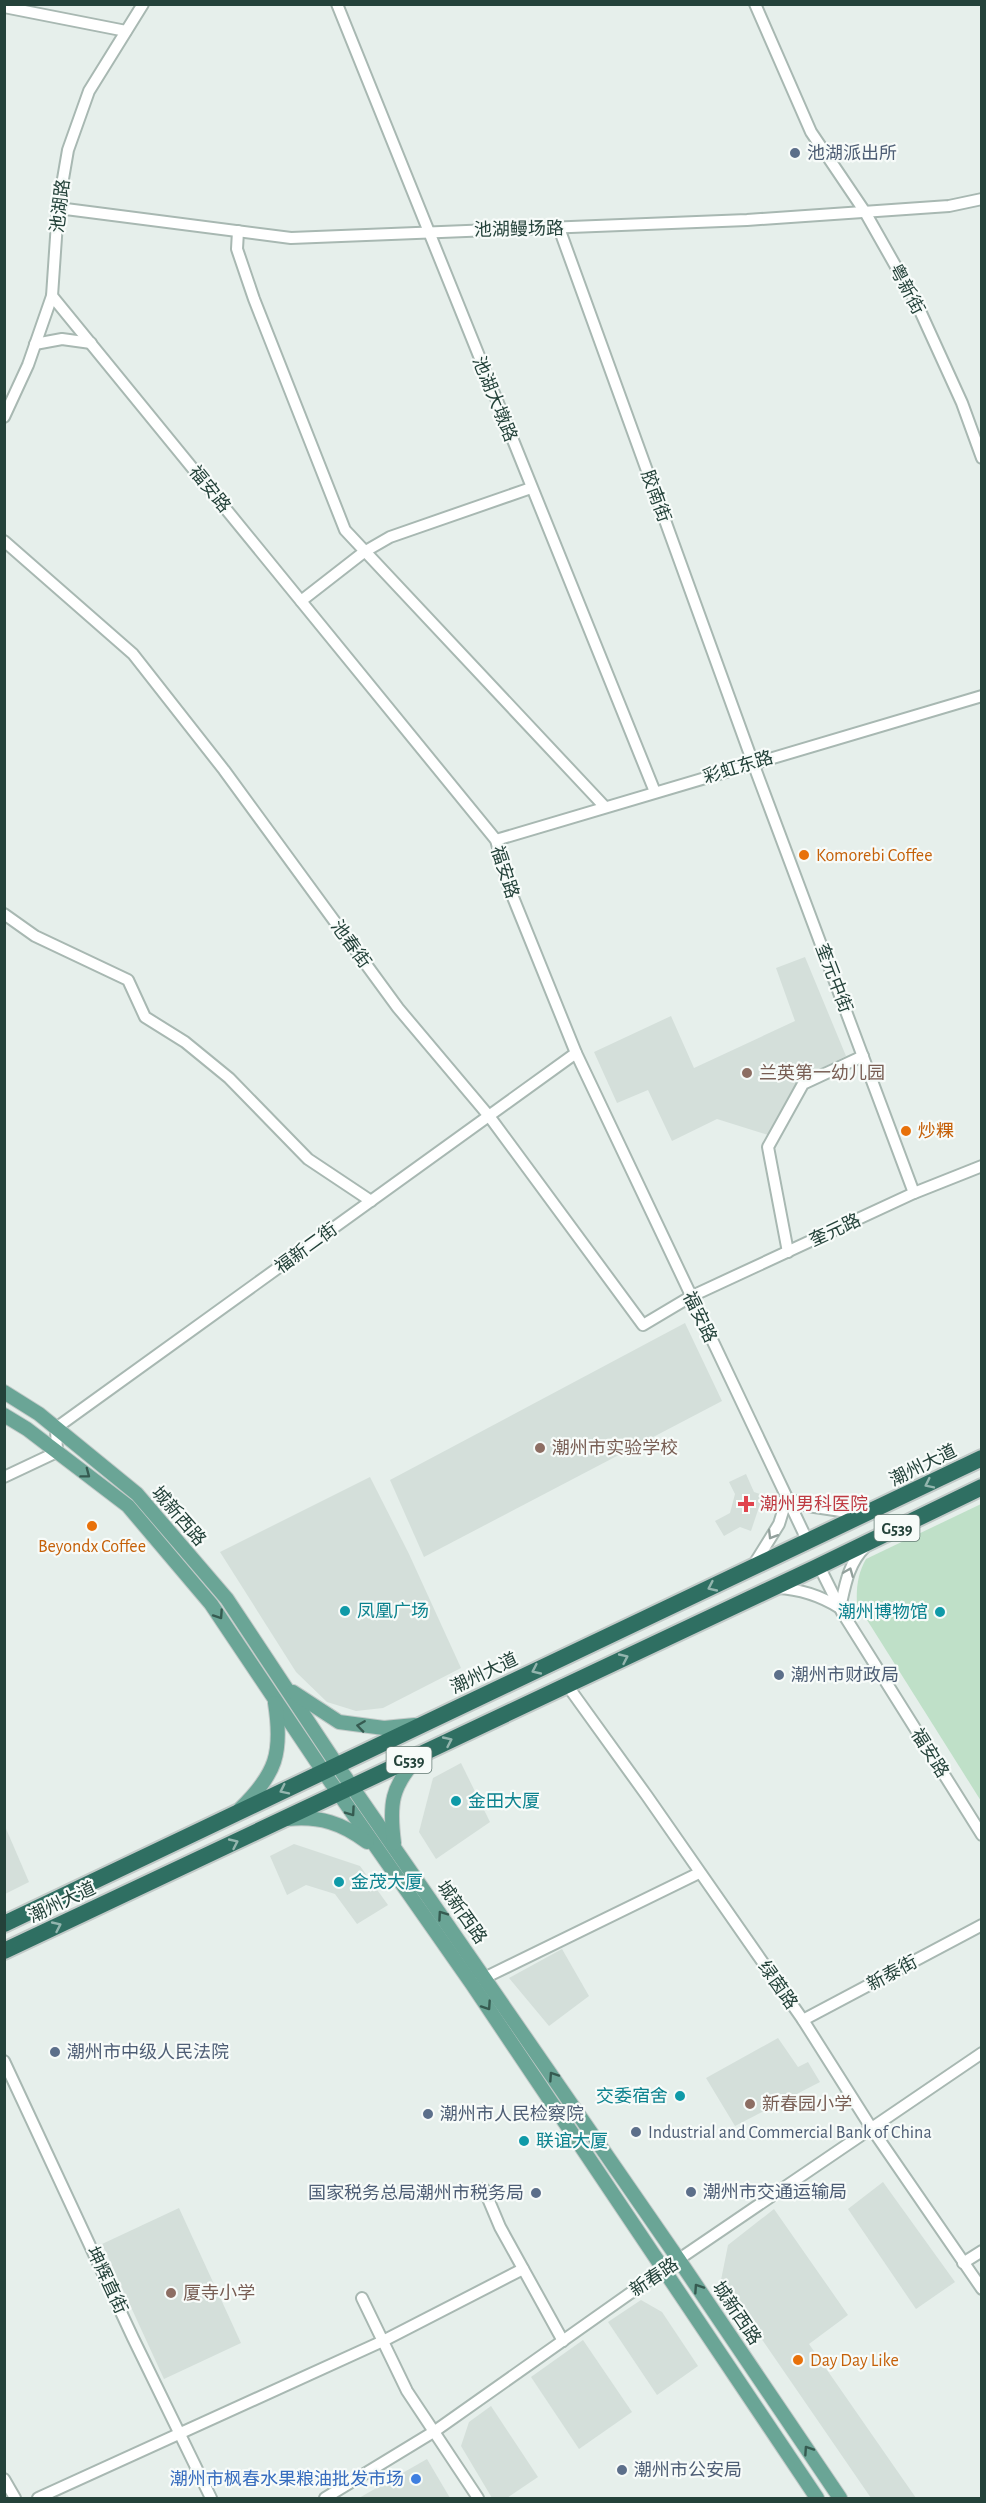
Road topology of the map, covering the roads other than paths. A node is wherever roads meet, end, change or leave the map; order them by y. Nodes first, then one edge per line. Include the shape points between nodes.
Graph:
1 (143, 4) edge
2 (337, 4) edge
3 (755, 4) edge
4 (4, 7) edge
5 (126, 31) junction
6 (981, 199) edge
7 (58, 208) junction
8 (865, 212) junction
9 (559, 228) junction
10 (238, 231) junction
11 (427, 232) junction
12 (52, 296) junction
13 (91, 343) junction
14 (35, 344) junction
15 (4, 417) edge
16 (981, 458) edge
17 (531, 488) junction
18 (4, 541) edge
19 (364, 552) junction
20 (301, 601) junction
21 (981, 696) edge
22 (753, 763) junction
23 (655, 792) junction
24 (605, 807) junction
25 (495, 840) junction
26 (4, 914) edge
27 (576, 1053) junction
28 (863, 1056) junction
29 (489, 1116) junction
30 (981, 1166) edge
31 (914, 1193) junction
32 (371, 1202) junction
33 (788, 1252) junction
34 (690, 1297) junction
35 (4, 1392) edge
36 (4, 1415) edge
37 (56, 1428) junction
38 (57, 1452) junction
39 (981, 1458) edge
40 (4, 1477) edge
41 (981, 1487) edge
42 (787, 1498) junction
43 (865, 1515) junction
44 (870, 1541) junction
45 (808, 1542) junction
46 (751, 1569) junction
47 (821, 1571) junction
48 (774, 1588) junction
49 (840, 1608) junction
50 (567, 1685) junction
51 (285, 1686) junction
52 (274, 1698) junction
53 (420, 1725) junction
54 (420, 1754) junction
55 (330, 1768) junction
56 (345, 1789) junction
57 (235, 1814) junction
58 (283, 1820) junction
59 (981, 1835) edge
60 (394, 1845) junction
61 (379, 1851) junction
62 (699, 1874) junction
63 (4, 1924) edge
64 (981, 1926) edge
65 (4, 1951) edge
66 (485, 1978) junction
67 (472, 1984) junction
68 (802, 2020) junction
69 (981, 2053) edge
70 (4, 2061) edge
71 (872, 2129) junction
72 (484, 2189) dead end
73 (981, 2251) edge
74 (679, 2260) junction
75 (963, 2263) junction
76 (523, 2269) junction
77 (663, 2270) junction
78 (981, 2289) edge
79 (362, 2298) dead end
80 (563, 2341) junction
81 (383, 2342) junction
82 (435, 2431) junction
83 (181, 2434) junction
84 (4, 2479) edge
85 (15, 2499) edge
86 (38, 2499) edge
87 (211, 2499) edge
88 (325, 2499) edge
89 (478, 2499) edge
90 (817, 2499) edge
91 (840, 2499) edge

1 - 5 street, 池湖路
2 - 11 street, 池湖大墩路
3 - 8 street, 粤新街 via 811,132
4 - 5 street
5 - 7 street, 池湖路 via 89,91 68,150
6 - 8 street, 池湖鳗场路 via 949,206
7 - 10 street, 池湖鳗场路
7 - 12 street, 池湖路
8 - 9 street, 池湖鳗场路
8 - 16 street, 粤新街 via 916,302 962,404
9 - 11 street, 池湖鳗场路
9 - 22 street, 胶南街
10 - 11 street, 池湖鳗场路 via 291,238
10 - 19 street via 237,249 254,299 345,531
11 - 17 street, 池湖大墩路
12 - 13 street, 福安路
12 - 14 street, 池湖路
13 - 14 street via 62,339
13 - 20 street, 福安路
14 - 15 street, 池湖路
17 - 19 street via 390,537
17 - 23 street, 池湖大墩路
18 - 29 street, 池春街 via 133,654 224,770 398,1008
19 - 20 street
19 - 24 street
20 - 25 street, 福安路
21 - 22 street, 彩虹东路
22 - 23 street, 彩虹东路
22 - 28 street, 奎元中街
23 - 24 street, 彩虹东路
24 - 25 street, 彩虹东路
25 - 27 street, 福安路 via 508,885
26 - 32 street via 35,936 128,980 145,1017 185,1042 230,1078 308,1159
27 - 29 street, 福新二街
27 - 34 street, 福安路
28 - 31 street, 奎元中街
28 - 33 street via 804,1084 768,1147
29 - 32 street, 福新二街
29 - 34 street, 池春街 via 643,1325
30 - 31 street, 奎元路
31 - 33 street, 奎元路
32 - 37 street, 福新二街
33 - 34 street, 奎元路
34 - 42 street, 福安路
35 - 37 main road, 城新西路
36 - 38 main road, 城新西路
37 - 38 street
37 - 51 main road, 城新西路 via 137,1494 227,1599
38 - 40 street
38 -> 52 main road, 城新西路 via 128,1506 211,1604
39 -> 43 highway, 潮州大道 / G539
41 - 44 highway, 潮州大道 / G539
42 - 43 street via 808,1506
42 - 45 street, 福安路
42 -> 46 street via 778,1524
43 - 45 highway, 潮州大道 / G539
44 - 47 highway, 潮州大道 / G539
49 -> 44 street via 850,1569
45 - 46 highway, 潮州大道 / G539
46 -> 53 highway, 潮州大道 / G539
47 - 48 highway, 潮州大道 / G539
47 - 49 street, 福安路
48 - 49 street via 804,1592
50 -> 48 highway, 潮州大道 / G539
49 - 59 street, 福安路
54 -> 50 highway, 潮州大道 / G539
50 - 62 street, 绿茵路
53 -> 51 main road via 384,1728 339,1722
51 - 55 main road, 城新西路
52 - 55 main road, 城新西路
52 - 57 main road via 279,1726 277,1753 269,1777
53 - 55 highway, 潮州大道 / G539
54 - 56 highway, 潮州大道 / G539
54 - 60 main road via 402,1774 394,1794
55 - 56 main road, 城新西路
55 -> 57 highway, 潮州大道 / G539
56 - 58 highway, 潮州大道 / G539
56 - 60 main road, 城新西路
56 -> 61 main road, 城新西路
57 - 63 highway, 潮州大道 / G539
58 - 61 main road via 310,1817 332,1822 353,1831
65 -> 58 highway, 潮州大道 / G539
66 -> 60 main road, 城新西路
61 - 67 main road, 城新西路
62 - 66 street
62 - 68 street, 绿茵路
64 - 68 street, 新泰街
66 - 67 street
74 -> 66 main road, 城新西路
67 -> 77 main road, 城新西路
68 - 71 street, 绿茵路
69 - 71 street, 新春路
70 - 83 street, 坤辉直街
71 - 74 street, 新春路
71 - 75 street, 绿茵路
72 - 76 street
73 - 75 street
74 - 77 street, 新春路
91 -> 74 main road, 城新西路
75 - 78 street, 绿茵路
76 - 80 street
76 - 81 street
77 - 80 street, 新春路
77 - 90 main road, 城新西路
79 - 81 street
80 - 82 street, 新春路
81 - 82 street via 407,2391
81 - 83 street
82 - 88 street, 新春路
82 - 89 street
83 - 86 street
83 - 87 street, 坤辉直街
84 - 85 street

